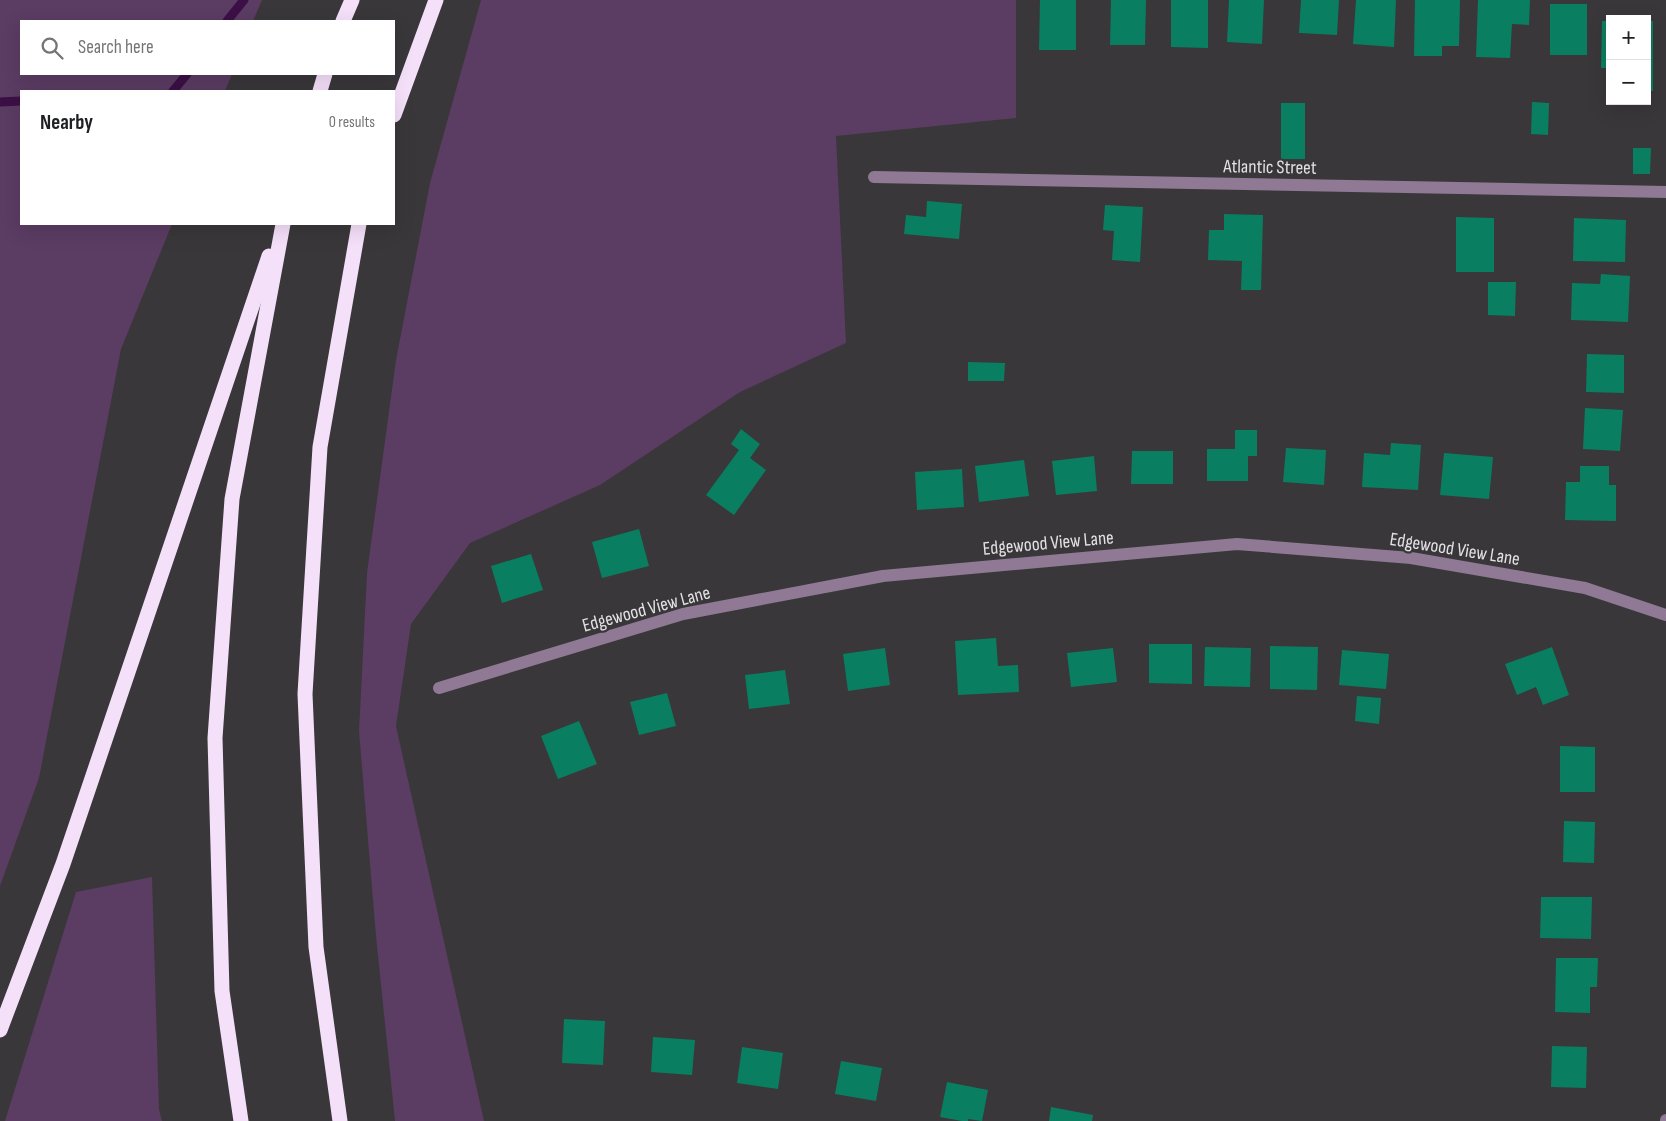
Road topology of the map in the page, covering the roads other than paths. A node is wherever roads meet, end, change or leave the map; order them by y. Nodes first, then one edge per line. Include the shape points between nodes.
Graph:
1 (352, 0) edge
2 (436, 0) edge
3 (343, 20) edge
4 (325, 75) edge
5 (320, 90) edge
6 (395, 112) edge
7 (874, 177) dead end
8 (1666, 192) edge
9 (282, 225) edge
10 (282, 225) edge
11 (359, 225) edge
12 (1666, 614) edge
13 (440, 688) dead end
14 (0, 1030) edge
15 (241, 1121) edge
16 (340, 1121) edge

1 - 3 highway
2 - 6 highway
4 - 5 highway
7 - 8 street, Atlantic Street
9 - 14 highway via 62,864
10 - 15 highway via 232,499 215,738 222,991
11 - 16 highway via 320,447 305,694 316,947
12 - 13 street, Edgewood View Lane via 1586,588 1411,558 1237,544 883,576 683,614

